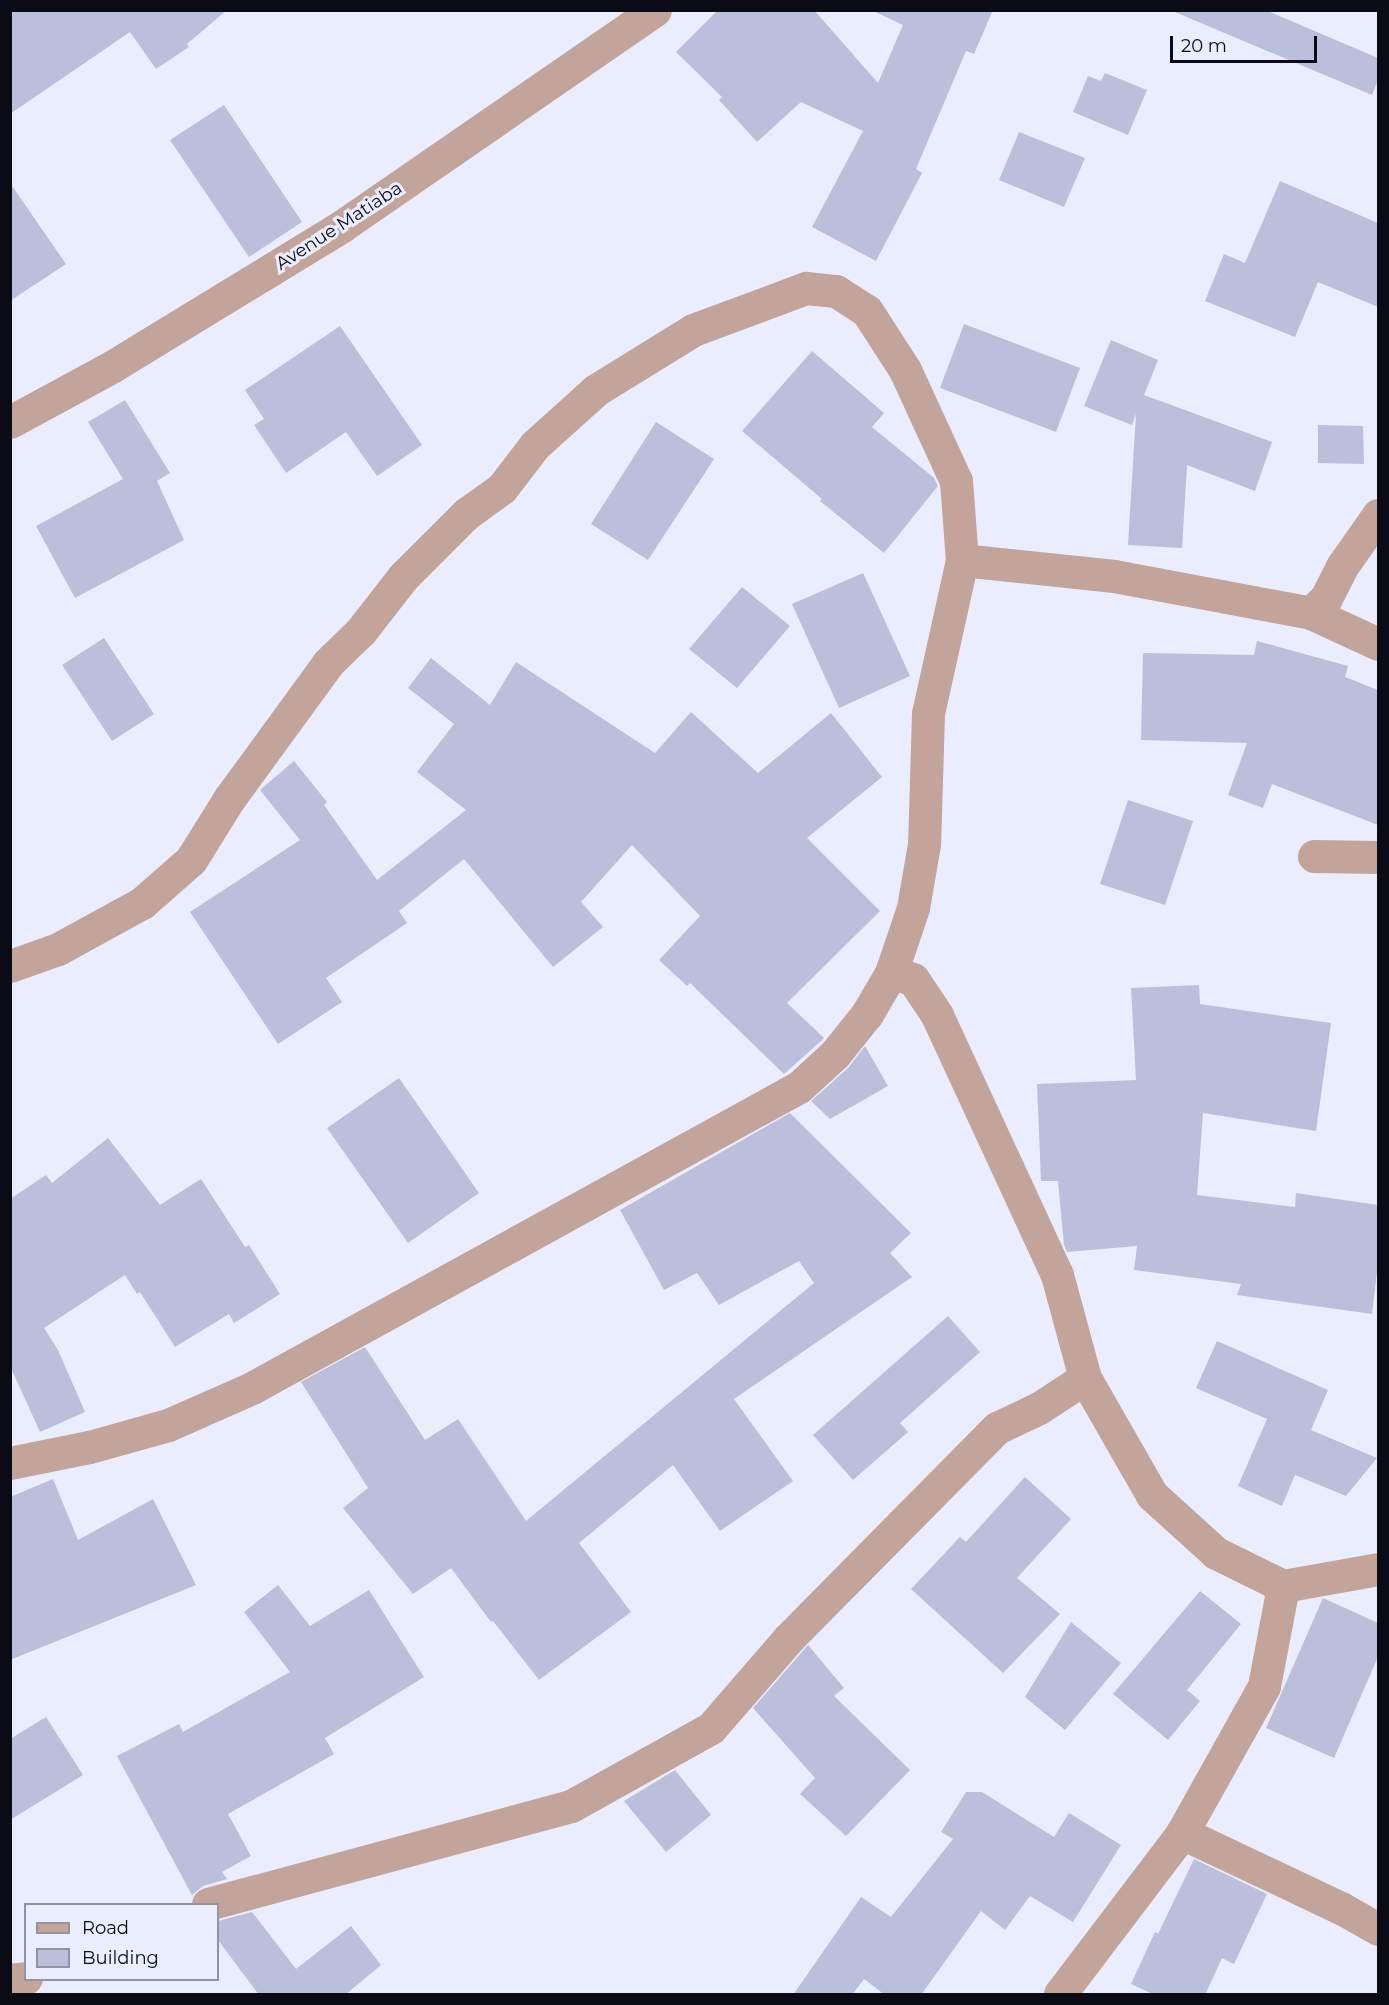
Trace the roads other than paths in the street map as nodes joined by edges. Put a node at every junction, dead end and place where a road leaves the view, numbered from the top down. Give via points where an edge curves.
1 (655, 10) edge
2 (10, 422) edge
3 (1378, 515) edge
4 (962, 560) junction
5 (1311, 613) junction
6 (1378, 644) edge
7 (1314, 856) dead end
8 (1378, 857) edge
9 (10, 966) edge
10 (891, 973) junction
11 (1084, 1378) junction
12 (10, 1463) edge
13 (1378, 1569) edge
14 (1283, 1586) junction
15 (1182, 1833) junction
16 (215, 1903) edge
17 (1378, 1929) edge
18 (1060, 1995) edge

1 - 2 street, Avenue Matiaba via 342,226 113,366
3 - 5 street via 1343,565 1326,598
4 - 5 street via 1114,576
4 - 9 street via 956,481 905,370 867,311 836,291 806,288 693,330 596,390 535,445 502,488 466,514 403,577 361,631 328,663 229,799 191,860 142,903 58,949
4 - 10 street via 928,713 921,866 913,908
5 - 6 street
7 - 8 street
10 - 11 street via 913,979 937,1015 1057,1275
10 - 12 street via 867,1014 835,1054 800,1087 252,1388 168,1425
11 - 14 street via 1152,1495 1216,1553
11 - 16 street via 1039,1408 997,1428 788,1639 711,1728 571,1806
13 - 14 street
14 - 15 street via 1264,1686
15 - 17 street
15 - 18 street

